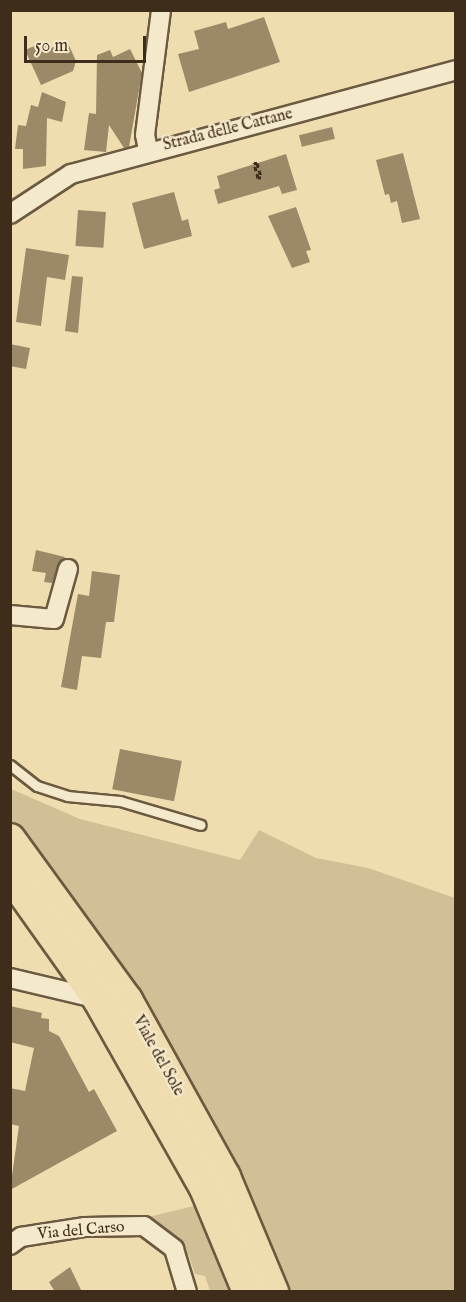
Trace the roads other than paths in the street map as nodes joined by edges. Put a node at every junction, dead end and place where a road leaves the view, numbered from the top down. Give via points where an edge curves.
1 (161, 10) edge
2 (456, 70) edge
3 (148, 150) junction
4 (10, 214) edge
5 (68, 569) dead end
6 (10, 615) edge
7 (10, 765) edge
8 (201, 825) dead end
9 (10, 839) edge
10 (10, 874) edge
11 (10, 978) edge
12 (98, 999) junction
13 (10, 1245) edge
14 (187, 1292) edge
15 (248, 1292) edge
16 (273, 1292) edge

1 - 3 street via 145,135
2 - 3 street, Strada delle Cattane
3 - 4 street, Strada delle Cattane via 71,174
5 - 6 street via 54,619
7 - 8 lane via 37,786 67,796 120,801
9 - 16 main road, Viale del Sole via 127,1000 225,1177
10 - 12 main road, Viale del Sole
11 - 12 street
12 - 15 main road, Viale del Sole via 205,1188
13 - 14 street, Via del Carso via 21,1237 85,1227 144,1226 174,1249

